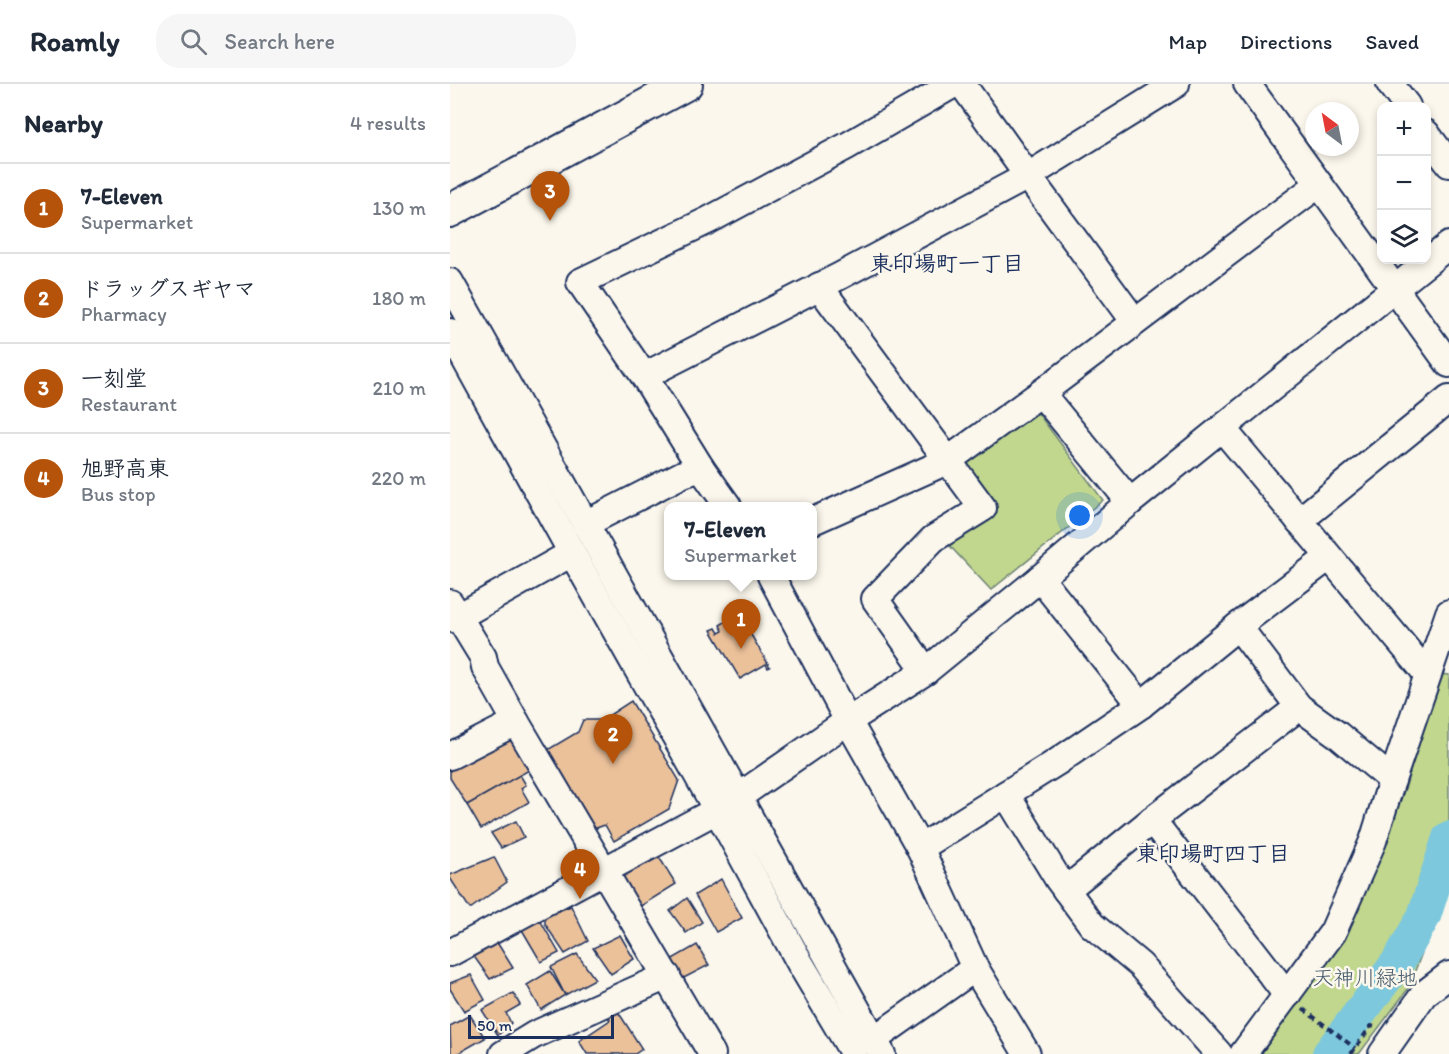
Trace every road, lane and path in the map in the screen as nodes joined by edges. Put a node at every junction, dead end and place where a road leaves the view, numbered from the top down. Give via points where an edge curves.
1 (686, 84) edge
2 (954, 84) edge
3 (962, 84) edge
4 (1176, 84) edge
5 (1247, 84) edge
6 (1390, 84) edge
7 (1404, 102) edge
8 (1431, 140) edge
9 (1449, 164) edge
10 (1028, 176) junction
11 (1319, 184) junction
12 (450, 211) edge
13 (1449, 245) edge
14 (450, 282) edge
15 (819, 286) junction
16 (1395, 288) junction
17 (1135, 322) junction
18 (450, 332) edge
19 (1449, 364) edge
20 (644, 376) junction
21 (1041, 393) junction
22 (1449, 399) edge
23 (1222, 428) junction
24 (947, 461) junction
25 (701, 468) junction
26 (725, 502) edge
27 (1130, 502) junction
28 (817, 519) edge
29 (1299, 521) junction
30 (585, 524) junction
31 (572, 554) junction
32 (1329, 557) junction
33 (1040, 578) junction
34 (773, 580) edge
35 (453, 613) edge
36 (1449, 613) edge
37 (1238, 626) junction
38 (926, 671) junction
39 (1427, 674) junction
40 (1141, 705) junction
41 (1299, 707) junction
42 (848, 721) junction
43 (516, 722) junction
44 (450, 756) edge
45 (1392, 780) junction
46 (1006, 794) junction
47 (738, 797) junction
48 (717, 810) junction
49 (1152, 820) junction
50 (920, 848) junction
51 (605, 871) junction
52 (1066, 890) junction
53 (450, 953) edge
54 (975, 968) junction
55 (1449, 975) edge
56 (667, 976) junction
57 (1294, 1002) junction
58 (1355, 1048) dead end
59 (869, 1049) edge
60 (503, 1054) edge
61 (712, 1054) edge
62 (1027, 1054) edge
63 (1219, 1054) edge
64 (1243, 1054) edge
65 (1382, 1054) edge

1 - 12 main road
2 - 20 street via 710,220 580,282
3 - 10 street
4 - 10 street
5 - 11 street
6 - 7 street
8 - 9 street
10 - 15 street
10 - 17 street
11 - 16 street
11 - 17 street
13 - 16 street
14 - 30 street
15 - 20 street
15 - 24 street
16 - 19 street
16 - 23 street
17 - 21 street
18 - 31 street
20 - 25 street
21 - 24 street
21 - 27 street
22 - 29 street
23 - 27 street
23 - 29 street
24 - 28 street
24 - 38 street via 983,508 933,539 875,599
25 - 26 street
25 - 30 street
27 - 33 street
29 - 32 street
30 - 47 street
31 - 35 street
31 - 48 street
32 - 37 street
32 - 39 street
33 - 38 street
33 - 40 street
34 - 42 street
35 - 43 street via 483,657 484,667
36 - 39 street
37 - 40 street
37 - 41 street
38 - 42 street
39 - 45 street
40 - 46 street
41 - 45 street
41 - 49 street
42 - 47 street
42 - 50 street
43 - 44 street
43 - 51 street
45 - 57 street via 1373,841 1333,932
46 - 50 street
46 - 52 street
47 - 48 street
47 - 59 street
48 - 51 street
48 - 59 street via 800,963
49 - 52 street
49 - 57 street
50 - 54 street
51 - 53 street
51 - 56 street
52 - 63 street via 1092,925 1140,965
54 - 59 street
54 - 62 street
55 - 65 street via 1424,994
56 - 60 street via 534,1035
56 - 61 street
57 - 58 path
57 - 64 street

